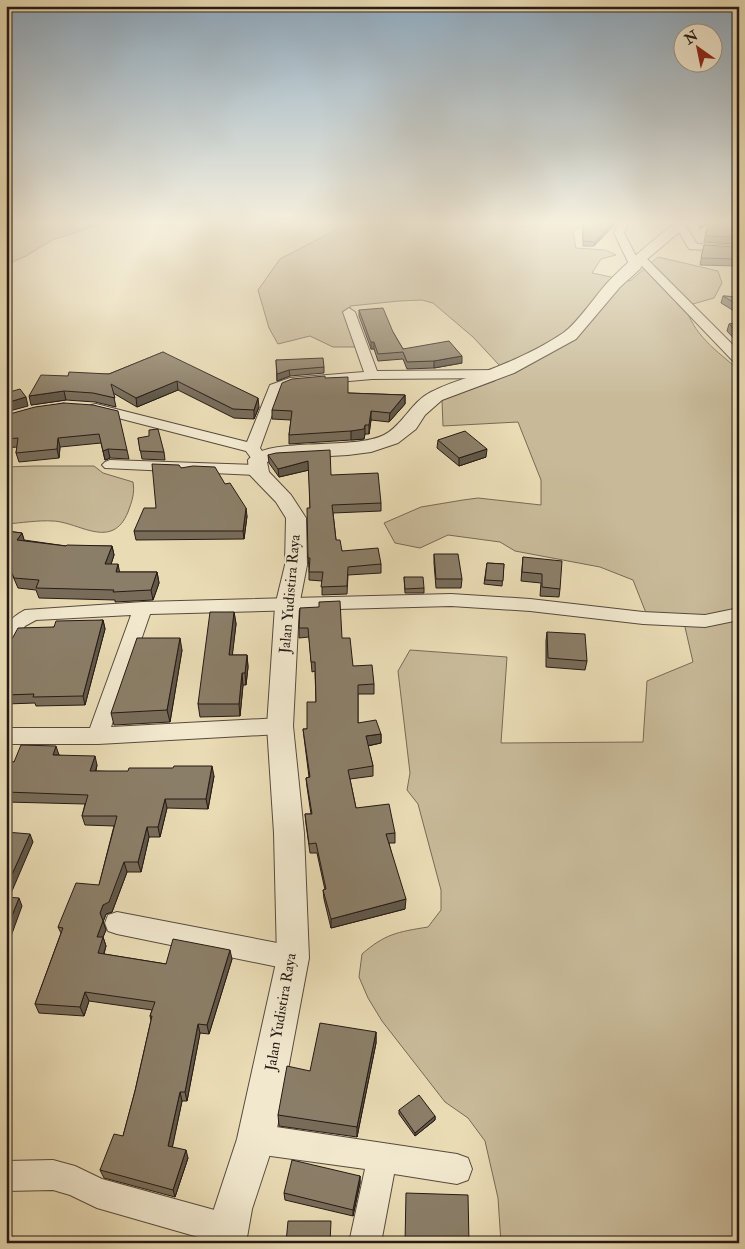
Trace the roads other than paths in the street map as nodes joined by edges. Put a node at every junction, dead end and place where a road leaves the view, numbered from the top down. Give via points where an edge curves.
1 (619, 280) edge
2 (657, 280) edge
3 (349, 312) dead end
4 (737, 356) edge
5 (498, 374) junction
6 (372, 375) junction
7 (85, 407) edge
8 (256, 459) junction
9 (110, 465) dead end
10 (287, 606) junction
11 (143, 608) junction
12 (739, 614) edge
13 (6, 642) edge
14 (280, 726) junction
15 (6, 736) edge
16 (98, 736) junction
17 (116, 923) dead end
18 (293, 958) junction
19 (256, 1139) junction
20 (382, 1157) junction
21 (457, 1169) dead end
22 (6, 1176) edge
23 (228, 1236) edge
24 (365, 1243) edge

1 - 5 street via 570,336
2 - 4 street
3 - 6 street
5 - 6 street
5 - 8 street via 436,396 423,406 409,425 382,443 348,449 274,453
6 - 8 street via 277,386
7 - 8 street
8 - 9 street
8 - 10 street, Jalan Yudistira Raya via 266,483 284,499 296,518 296,565
10 - 11 street
10 - 12 street via 452,600 643,618 705,621
10 - 14 street, Jalan Yudistira Raya
11 - 13 street via 32,614 18,622
11 - 16 street
14 - 16 street
14 - 18 street, Jalan Yudistira Raya via 289,832
15 - 16 street
17 - 18 street
18 - 19 street, Jalan Yudistira Raya
19 - 20 street
19 - 23 street, Jalan Yudistira Raya
20 - 21 street
20 - 24 street
22 - 23 street via 53,1175 75,1180 97,1193

